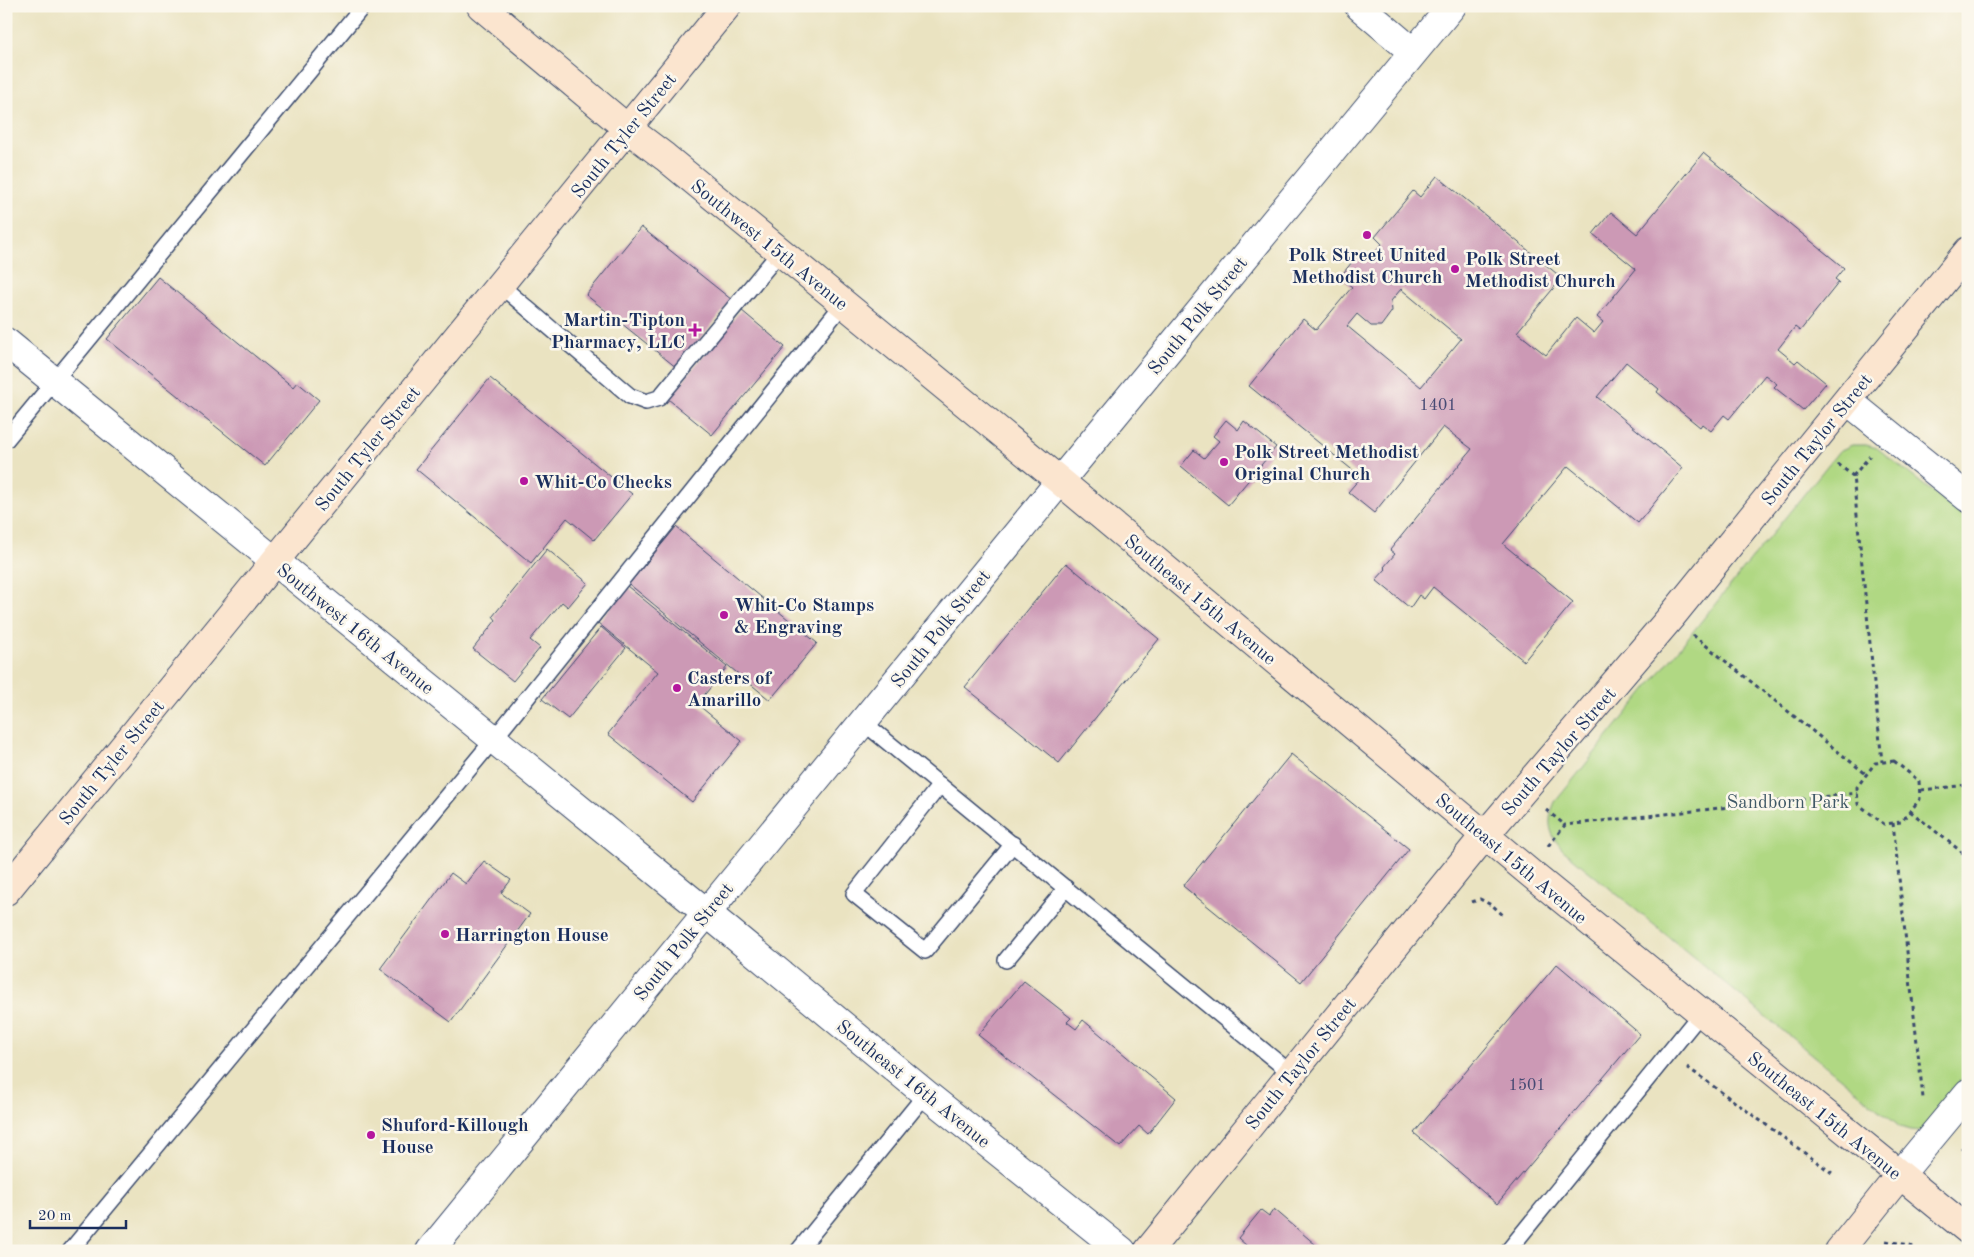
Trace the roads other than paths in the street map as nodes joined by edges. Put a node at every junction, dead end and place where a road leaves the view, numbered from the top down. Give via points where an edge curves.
1 (363, 6) edge
2 (481, 6) edge
3 (727, 6) edge
4 (1359, 6) edge
5 (1452, 6) edge
6 (1413, 52) junction
7 (628, 129) junction
8 (1968, 251) edge
9 (780, 252) junction
10 (500, 285) junction
11 (843, 304) junction
12 (6, 342) edge
13 (53, 381) junction
14 (1848, 401) junction
15 (6, 440) edge
16 (1060, 481) junction
17 (1968, 498) edge
18 (274, 561) junction
19 (863, 722) junction
20 (494, 739) junction
21 (940, 785) junction
22 (1485, 835) junction
23 (1013, 844) junction
24 (1066, 888) junction
25 (6, 891) edge
26 (707, 913) junction
27 (1006, 960) dead end
28 (1701, 1013) junction
29 (1292, 1074) junction
30 (1968, 1093) edge
31 (926, 1094) junction
32 (1899, 1176) junction
33 (1968, 1230) edge
34 (70, 1251) edge
35 (430, 1251) edge
36 (798, 1251) edge
37 (1122, 1251) edge
38 (1148, 1251) edge
39 (1508, 1251) edge
40 (1839, 1251) edge

1 - 13 lane
2 - 7 main road, Southwest 15th Avenue
3 - 7 main road, South Tyler Street
4 - 6 street
5 - 6 street, South Polk Street
6 - 16 street, South Polk Street
7 - 9 main road, Southwest 15th Avenue
7 - 10 main road, South Tyler Street
8 - 14 main road, South Taylor Street
9 - 10 lane via 659,398 646,402 630,396
9 - 11 main road, Southwest 15th Avenue
10 - 18 main road, South Tyler Street
11 - 16 main road, Southwest 15th Avenue
11 - 20 lane
12 - 13 street, Southwest 16th Avenue
13 - 15 lane
13 - 18 street, Southwest 16th Avenue
14 - 17 street
14 - 22 main road, South Taylor Street via 1672,617
16 - 19 street, South Polk Street
16 - 22 main road, Southeast 15th Avenue
18 - 20 street, Southwest 16th Avenue
18 - 25 main road, South Tyler Street
19 - 21 lane
19 - 26 street, South Polk Street
20 - 26 street, Southwest 16th Avenue
20 - 34 lane
21 - 23 lane
21 - 23 lane via 854,894 925,951
22 - 28 main road, Southeast 15th Avenue
22 - 29 main road, South Taylor Street
23 - 24 lane
24 - 27 lane
24 - 29 lane
26 - 31 street, Southeast 16th Avenue
26 - 35 street, South Polk Street
28 - 32 main road, Southeast 15th Avenue
28 - 39 lane
29 - 38 main road, South Taylor Street
30 - 32 street
31 - 36 lane
31 - 37 street, Southeast 16th Avenue
32 - 33 main road, Southeast 15th Avenue
32 - 40 main road

